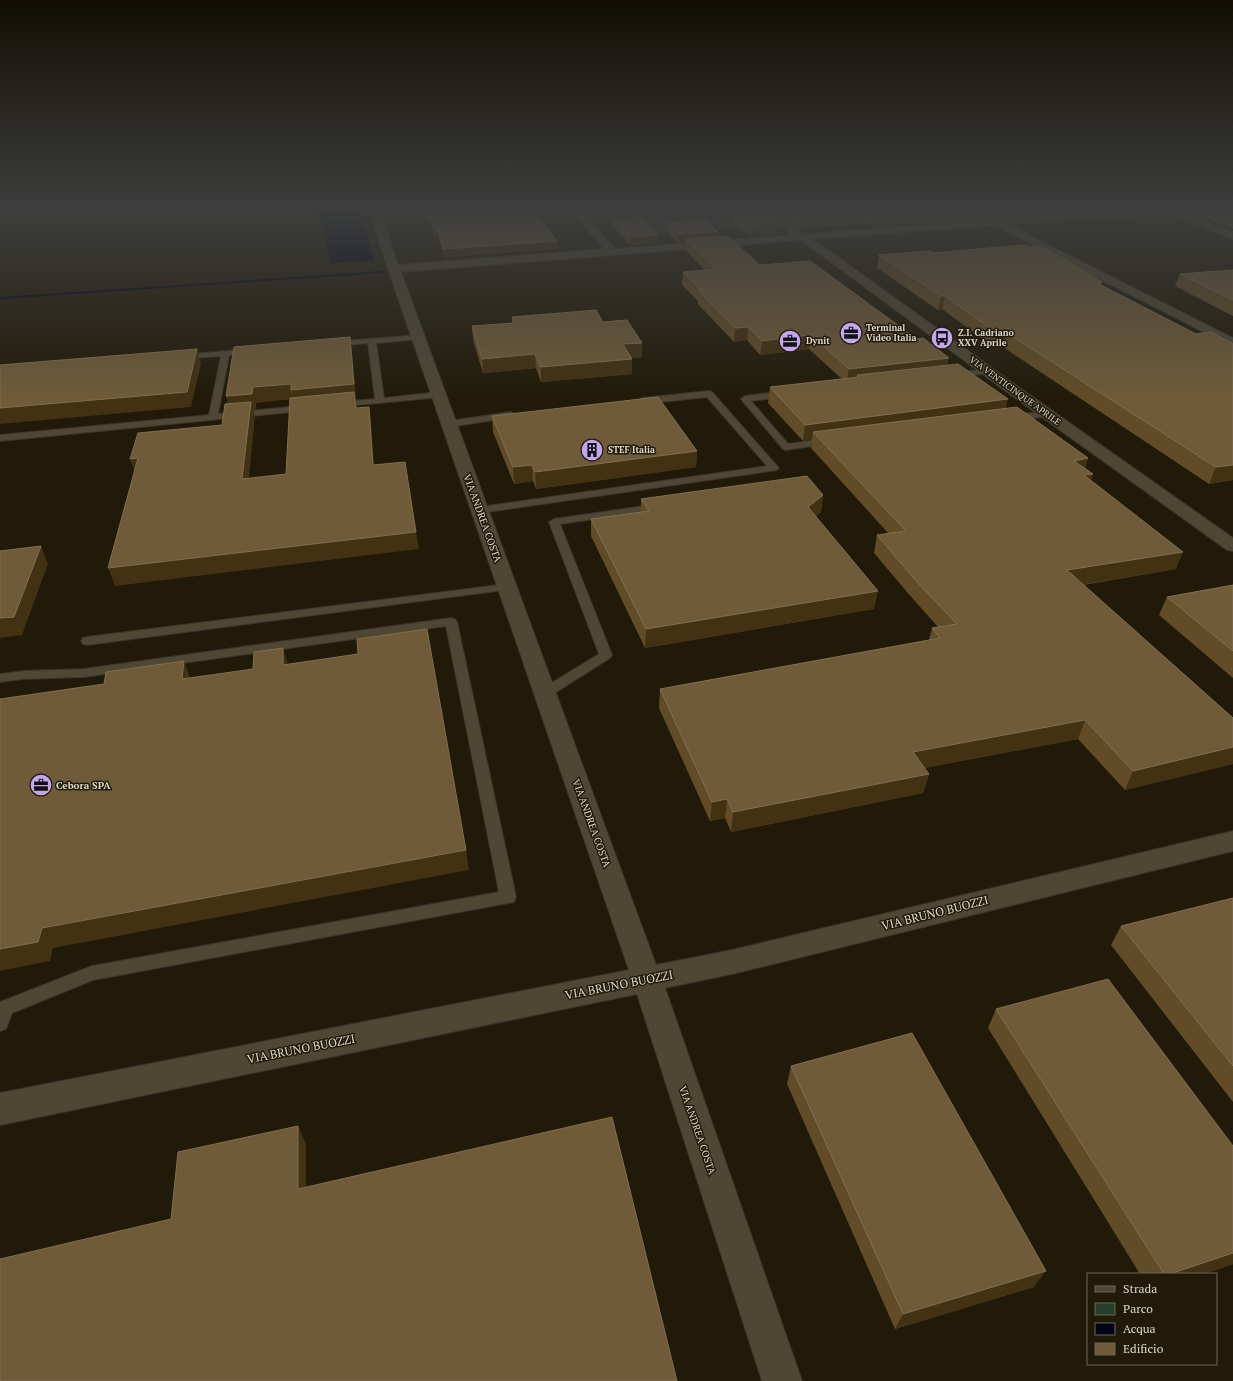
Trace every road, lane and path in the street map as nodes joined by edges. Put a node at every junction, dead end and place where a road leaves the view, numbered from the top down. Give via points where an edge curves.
1 (395, 270) edge
2 (847, 270) edge
3 (1091, 270) edge
4 (418, 337) junction
5 (372, 341) junction
6 (1233, 343) edge
7 (325, 345) edge
8 (256, 350) edge
9 (226, 353) junction
10 (173, 358) edge
11 (988, 371) junction
12 (943, 376) edge
13 (792, 393) edge
14 (439, 395) junction
15 (380, 401) junction
16 (632, 402) edge
17 (331, 406) edge
18 (316, 407) edge
19 (516, 414) edge
20 (1047, 414) junction
21 (213, 417) junction
22 (1000, 420) edge
23 (450, 424) junction
24 (0, 438) edge
25 (842, 440) edge
26 (669, 505) edge
27 (480, 510) junction
28 (1233, 546) edge
29 (507, 587) junction
30 (88, 641) dead end
31 (0, 678) edge
32 (545, 693) junction
33 (1233, 841) edge
34 (647, 979) junction
35 (0, 1023) edge
36 (0, 1109) edge
37 (782, 1381) edge

1 - 4 street, VIA ANDREA COSTA
2 - 11 street, VIA VENTICINQUE APRILE
3 - 6 street
4 - 5 lane
4 - 14 street, VIA ANDREA COSTA
5 - 7 lane
5 - 15 lane
8 - 9 lane
9 - 10 lane
9 - 21 lane
11 - 12 lane
11 - 20 street, VIA VENTICINQUE APRILE
13 - 25 lane via 744,399 786,446
14 - 15 lane
14 - 23 street, VIA ANDREA COSTA
15 - 17 lane
16 - 27 lane via 709,394 774,468
18 - 21 lane
19 - 23 lane
20 - 22 lane
20 - 28 street, VIA VENTICINQUE APRILE
21 - 24 lane
23 - 27 street, VIA ANDREA COSTA
26 - 32 lane via 554,522 606,655
27 - 29 street, VIA ANDREA COSTA
29 - 30 lane
29 - 32 street, VIA ANDREA COSTA
31 - 35 lane via 84,673 451,622 508,897 92,972 4,1008
32 - 34 street, VIA ANDREA COSTA
33 - 34 street, VIA BRUNO BUOZZI via 740,960
34 - 36 street, VIA BRUNO BUOZZI
34 - 37 street, VIA ANDREA COSTA

